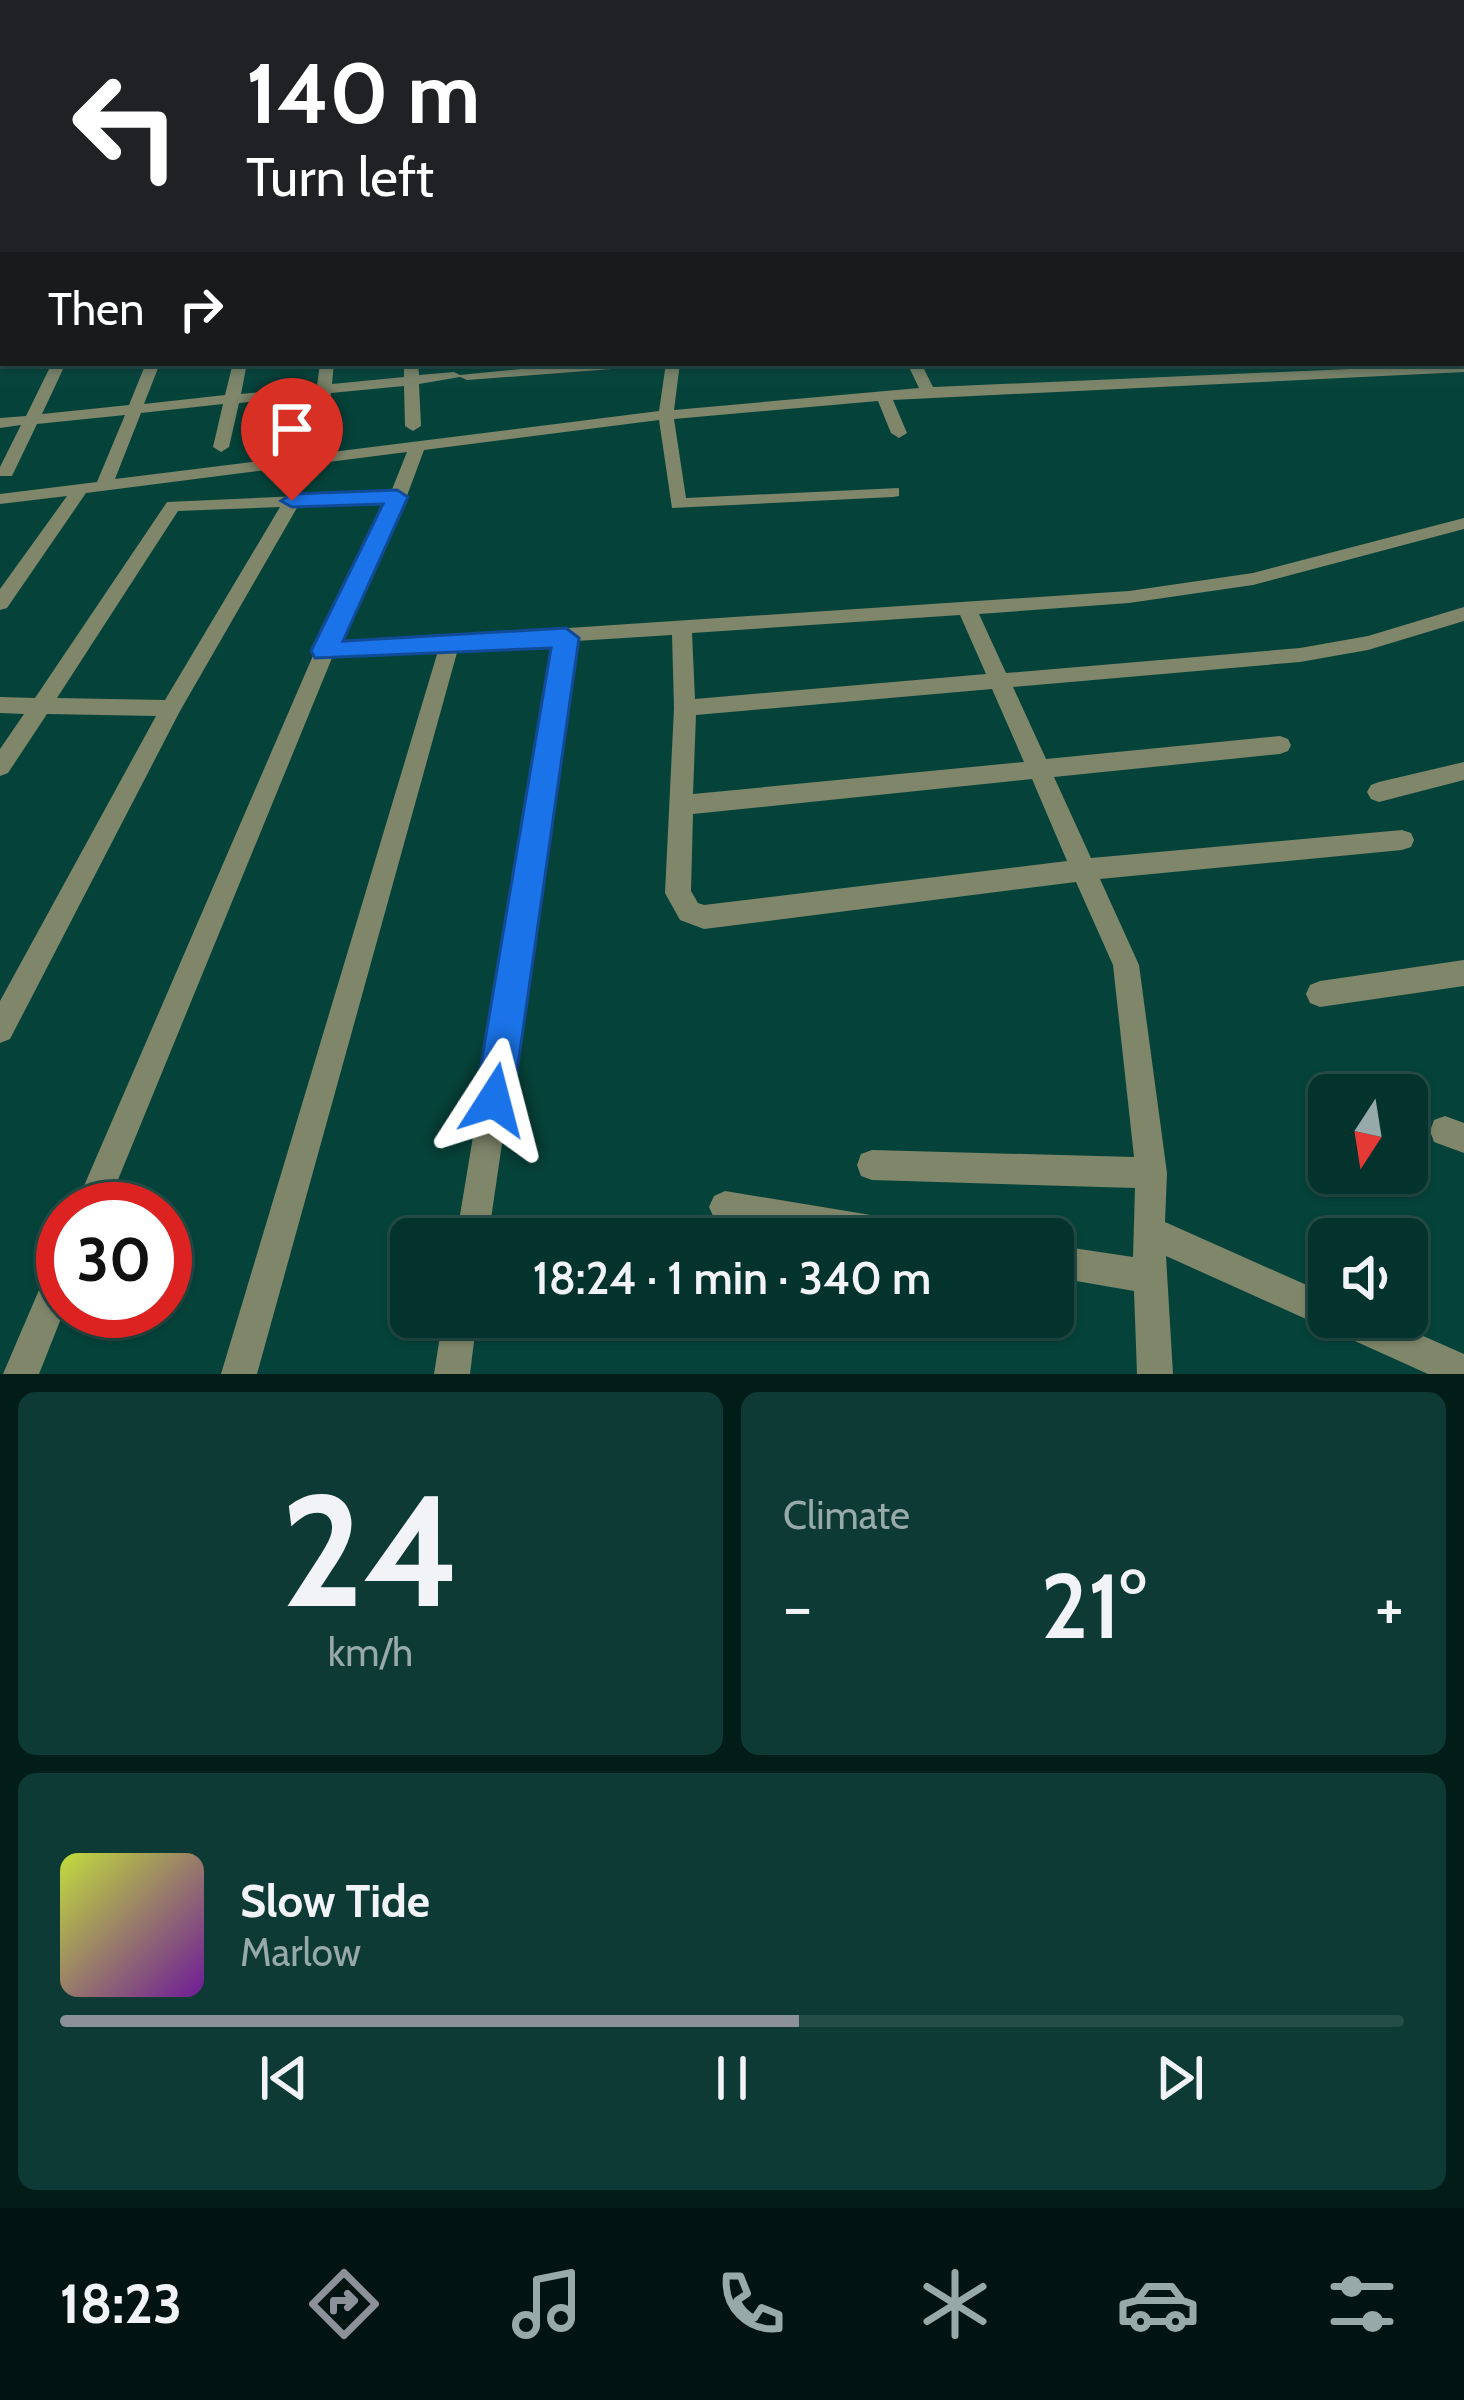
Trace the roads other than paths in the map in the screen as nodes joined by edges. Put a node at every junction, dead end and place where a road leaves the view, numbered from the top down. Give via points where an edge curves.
1 (58, 366) edge
2 (152, 366) edge
3 (240, 366) edge
4 (327, 366) edge
5 (597, 366) edge
6 (673, 366) edge
7 (915, 366) edge
8 (1272, 366) edge
9 (1464, 368) edge
10 (410, 371) edge
11 (1284, 376) junction
12 (323, 388) junction
13 (928, 392) junction
14 (884, 396) junction
15 (230, 399) junction
16 (133, 408) junction
17 (666, 415) junction
18 (32, 419) junction
19 (0, 423) edge
20 (413, 426) dead end
21 (899, 433) dead end
22 (318, 439) dead end
23 (418, 446) junction
24 (221, 447) dead end
25 (6, 472) dead end
26 (104, 485) junction
27 (81, 488) junction
28 (893, 492) dead end
29 (397, 497) junction
30 (0, 499) edge
31 (292, 501) junction
32 (1464, 524) edge
33 (0, 603) edge
34 (968, 611) junction
35 (1464, 614) edge
36 (682, 631) junction
37 (566, 638) junction
38 (450, 643) junction
39 (325, 651) junction
40 (1002, 681) junction
41 (0, 705) edge
42 (41, 705) junction
43 (170, 708) junction
44 (685, 708) junction
45 (1280, 745) dead end
46 (0, 767) edge
47 (1038, 768) junction
48 (1464, 771) edge
49 (1379, 792) dead end
50 (682, 805) junction
51 (1402, 840) dead end
52 (1084, 870) junction
53 (1464, 973) edge
54 (1320, 994) dead end
55 (0, 1029) edge
56 (872, 1165) dead end
57 (1151, 1174) junction
58 (101, 1182) edge
59 (725, 1207) dead end
60 (475, 1218) edge
61 (792, 1218) edge
62 (1148, 1231) junction
63 (1074, 1264) edge
64 (1152, 1277) junction
65 (1308, 1303) edge
66 (36, 1338) edge
67 (457, 1338) edge
68 (1388, 1338) edge
69 (1464, 1372) edge
70 (21, 1374) edge
71 (239, 1374) edge
72 (452, 1374) edge
73 (1155, 1374) edge

1 - 18 street
2 - 16 street
3 - 15 street
4 - 12 street
5 - 10 street via 461,376
6 - 17 street
7 - 13 street
8 - 11 street
9 - 11 street
10 - 12 street
10 - 20 street
11 - 13 street
12 - 15 street
12 - 22 street
13 - 14 street
14 - 17 street
14 - 21 street
15 - 16 street
15 - 24 street
16 - 18 street
16 - 26 street
17 - 23 street
17 - 28 street via 678,504
18 - 19 street
18 - 25 street
23 - 26 street
23 - 29 street
26 - 27 street
27 - 30 street
27 - 33 street
29 - 31 street
29 - 39 street
31 - 42 street via 173,506
31 - 43 street
32 - 34 street via 1253,579
34 - 36 street
34 - 40 street
35 - 40 street via 1300,656
36 - 37 street
36 - 44 street
37 - 38 street
37 - 60 street
38 - 39 street
38 - 71 street
39 - 58 street
40 - 44 street
40 - 47 street
41 - 42 street
42 - 43 street
42 - 46 street
43 - 55 street
44 - 50 street
45 - 47 street
47 - 50 street
47 - 52 street
48 - 49 street
50 - 52 street via 678,893 689,912 704,917
51 - 52 street
52 - 57 street via 1126,965
53 - 54 street
56 - 57 street
57 - 62 street
59 - 61 street
62 - 64 street
62 - 65 street
63 - 64 street
64 - 73 street
66 - 70 street
67 - 72 street
68 - 69 street

